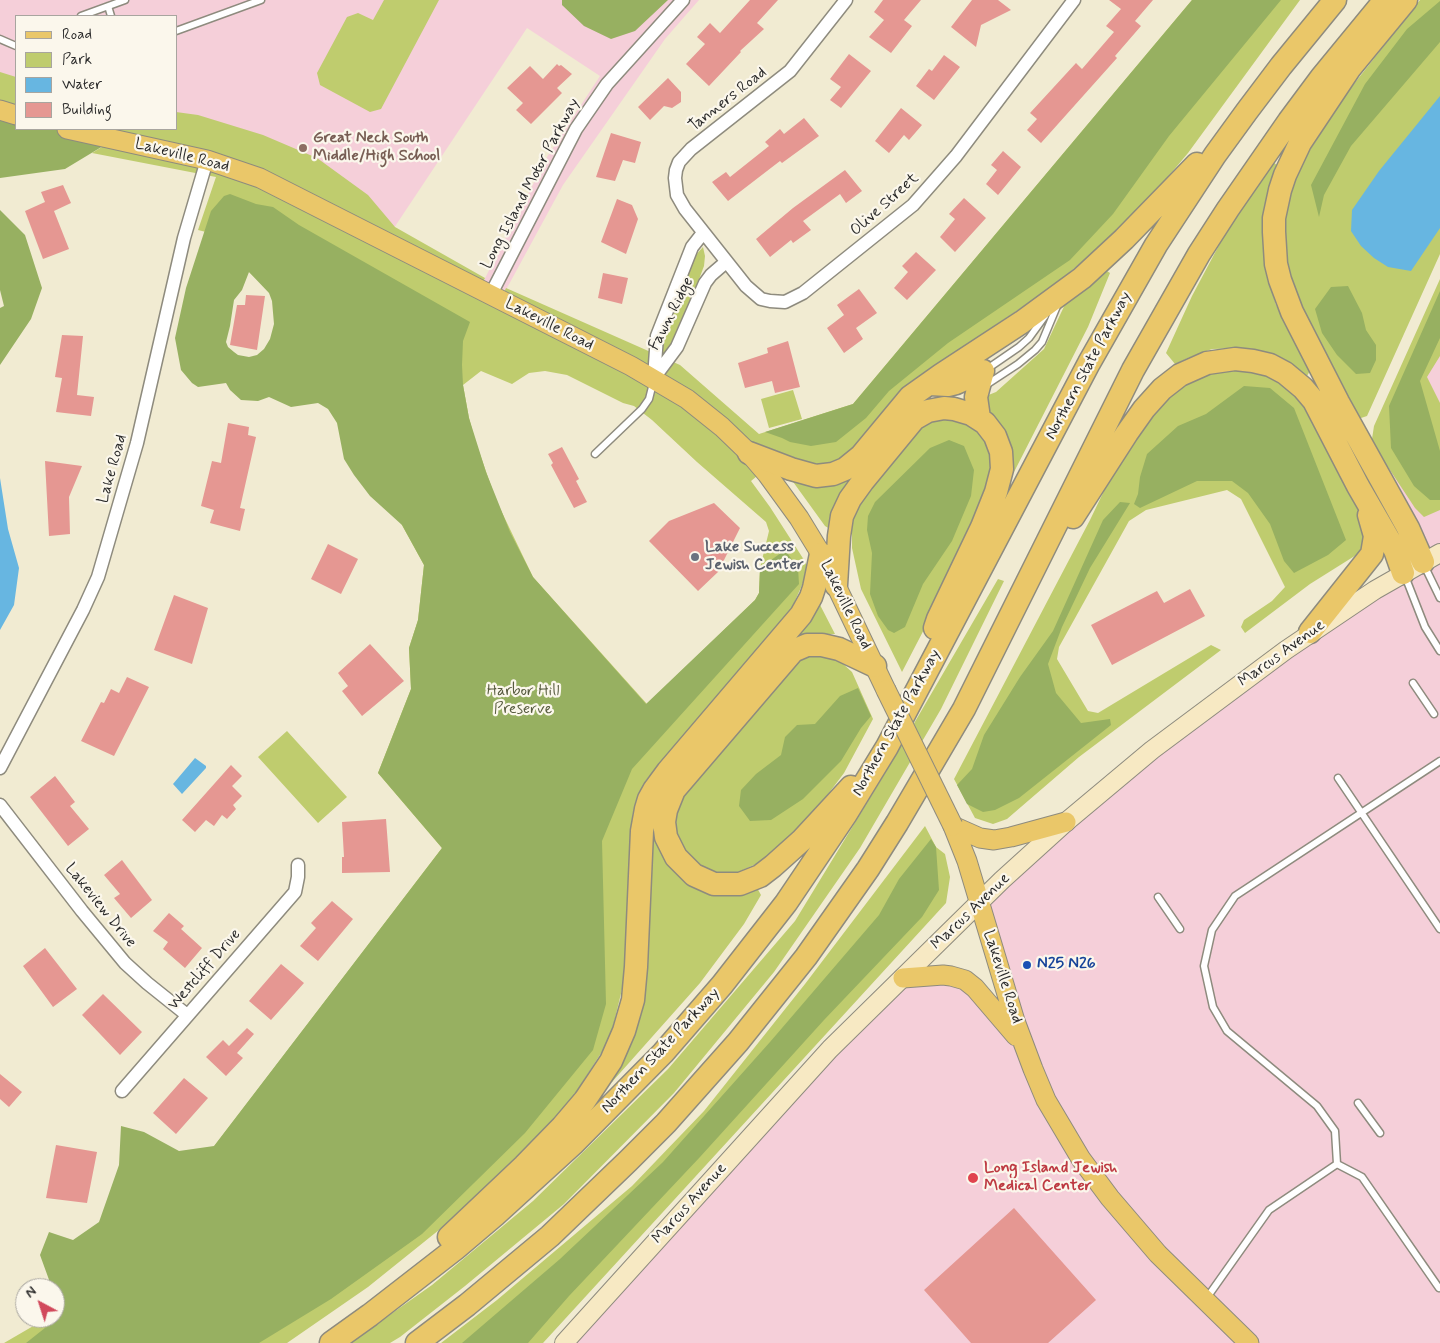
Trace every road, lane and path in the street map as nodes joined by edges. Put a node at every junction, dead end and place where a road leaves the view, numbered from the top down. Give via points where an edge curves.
1 (125, 0) edge
2 (262, 0) edge
3 (683, 0) edge
4 (846, 0) edge
5 (1074, 0) edge
6 (1335, 0) edge
7 (1384, 0) edge
8 (1406, 0) edge
9 (108, 6) junction
10 (84, 15) edge
11 (111, 15) edge
12 (178, 30) edge
13 (3, 40) edge
14 (15, 46) edge
15 (0, 110) edge
16 (1248, 111) junction
17 (15, 115) edge
18 (72, 130) edge
19 (207, 160) junction
20 (703, 233) junction
21 (726, 262) junction
22 (1062, 293) junction
23 (490, 296) junction
24 (654, 378) junction
25 (981, 381) junction
26 (928, 384) junction
27 (979, 418) junction
28 (749, 453) junction
29 (595, 454) dead end
30 (1358, 486) junction
31 (821, 554) junction
32 (1431, 557) edge
33 (1403, 573) junction
34 (836, 585) junction
35 (1026, 586) junction
36 (1440, 598) edge
37 (1310, 632) junction
38 (1440, 651) edge
39 (875, 666) junction
40 (1413, 683) dead end
41 (914, 697) junction
42 (1434, 714) dead end
43 (887, 747) junction
44 (1440, 761) edge
45 (0, 768) edge
46 (1338, 778) dead end
47 (0, 806) edge
48 (1362, 813) junction
49 (1066, 822) junction
50 (953, 826) junction
51 (298, 865) dead end
52 (1158, 897) dead end
53 (979, 903) junction
54 (1180, 929) dead end
55 (1440, 929) edge
56 (903, 978) junction
57 (187, 1015) junction
58 (1024, 1046) junction
59 (122, 1091) dead end
60 (1358, 1104) dead end
61 (1380, 1133) dead end
62 (1337, 1164) junction
63 (1439, 1288) edge
64 (1204, 1301) junction
65 (370, 1315) junction
66 (331, 1343) edge
67 (417, 1343) edge
68 (564, 1343) edge
69 (1249, 1343) edge

1 - 9 lane
2 - 12 lane
3 - 23 street, Long Island Motor Parkway via 608,84 576,129
4 - 20 street, Tanners Road via 790,72 679,162 675,178 677,195
5 - 21 street, Olive Street via 925,192 901,216 807,290 785,302 770,302 746,286
6 - 16 highway, Northern State Parkway
7 - 35 highway via 1289,121 1199,254 1133,370
8 - 32 highway via 1350,68 1300,143 1280,190 1274,232 1278,272 1292,312 1408,528
9 - 10 lane
9 - 11 lane
13 - 14 lane
15 - 17 main road
16 - 22 highway via 1124,239
16 - 41 highway, Northern State Parkway via 1185,199 1115,316
18 - 19 main road, Lakeville Road
19 - 23 main road, Lakeville Road via 286,190
19 - 45 street, Lake Road via 184,238 137,443 98,577
20 - 21 street, Olive Street
20 - 24 street, Fawn Ridge via 690,251 657,336
21 - 24 street, Fawn Ridge via 705,283 678,347
22 - 25 lane via 1028,338
22 - 25 lane via 1042,342 1035,350 1018,364
22 - 26 highway
23 - 24 main road, Lakeville Road
24 - 28 main road, Lakeville Road via 706,413
24 - 29 lane via 649,399 642,409
25 - 26 highway
25 - 27 highway via 976,403
26 - 28 highway via 903,405 856,462 839,472 809,474
27 - 34 highway via 954,409 936,409 908,424 846,507 840,526
27 - 41 highway via 999,444 1002,460 1000,479 974,547 938,619
28 - 31 main road, Lakeville Road via 784,496
30 - 33 highway via 1395,550
30 - 35 highway via 1314,402 1292,378 1270,365 1253,361 1235,359 1207,363 1171,382 1144,409
30 - 37 highway via 1374,530 1374,548
31 - 34 main road, Lakeville Road
31 - 65 highway via 814,588 801,615 660,781 649,800 642,831 633,1000 611,1061 585,1100 550,1140
32 - 33 main road, Marcus Avenue
32 - 36 lane
33 - 37 main road, Marcus Avenue
33 - 38 lane via 1425,627
34 - 39 main road, Lakeville Road
35 - 67 highway via 964,708 897,823 773,1000 697,1089 596,1193 508,1271
37 - 49 main road, Marcus Avenue via 1159,745
39 - 43 highway via 822,644 793,651 674,790 664,822 668,843 688,870 707,882 731,885 754,879 802,840
39 - 50 main road, Lakeville Road, bridge
40 - 42 lane
41 - 43 highway, Northern State Parkway
43 - 65 highway, Northern State Parkway via 786,903 722,985 663,1053 529,1185
44 - 48 lane
46 - 48 lane
47 - 57 street, Lakeview Drive via 125,963
48 - 55 lane
48 - 62 lane via 1235,896 1212,930 1204,966 1213,1006 1227,1030 1317,1106 1334,1131
49 - 50 main road via 994,840 980,838
49 - 53 main road, Marcus Avenue
50 - 53 main road, Lakeville Road
51 - 57 street, Westcliff Drive via 295,892
52 - 54 lane
53 - 56 main road, Marcus Avenue
53 - 58 main road, Lakeville Road
56 - 58 main road via 951,976 965,980 976,988
56 - 68 main road, Marcus Avenue via 825,1055
57 - 59 street, Westcliff Drive
58 - 64 main road, Lakeville Road via 1046,1100 1081,1159 1158,1254
60 - 61 lane
62 - 63 lane via 1362,1177
62 - 64 lane via 1269,1210
64 - 69 main road, Lakeville Road
65 - 66 highway, Northern State Parkway

